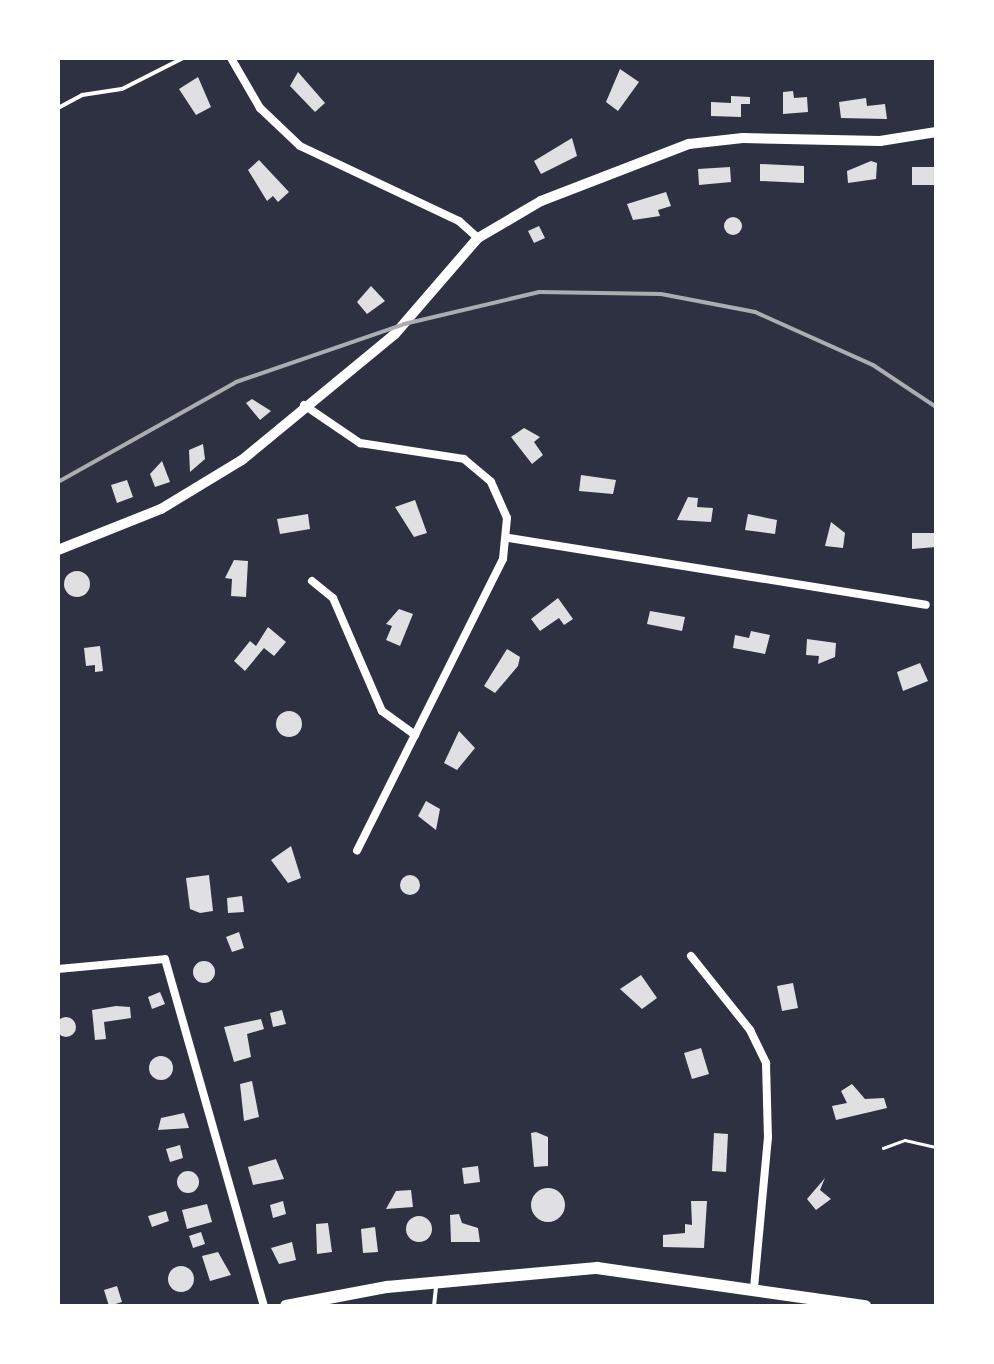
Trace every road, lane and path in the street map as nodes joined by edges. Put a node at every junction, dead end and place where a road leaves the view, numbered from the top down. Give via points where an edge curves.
1 (183, 58) edge
2 (231, 58) edge
3 (58, 108) edge
4 (936, 132) edge
5 (478, 238) junction
6 (304, 405) junction
7 (509, 538) junction
8 (58, 550) edge
9 (312, 581) dead end
10 (926, 605) dead end
11 (415, 735) junction
12 (357, 850) dead end
13 (691, 956) dead end
14 (58, 969) edge
15 (936, 1147) edge
16 (882, 1148) dead end
17 (436, 1283) junction
18 (754, 1289) junction
19 (847, 1305) edge
20 (264, 1306) edge
21 (286, 1306) edge
22 (434, 1306) edge
23 (865, 1306) edge

1 - 3 lane via 122,89 82,95
2 - 5 street via 260,108 300,146 460,221
4 - 5 street via 862,142 742,138 690,144 556,194
5 - 6 street via 395,334
6 - 7 street via 360,443 427,448 478,468 501,500
6 - 8 street via 208,483
7 - 10 street
7 - 11 street
9 - 11 street via 339,608 370,692 391,720
11 - 12 street
13 - 18 street via 750,1030 766,1064 768,1137
14 - 20 street via 165,959
15 - 16 path via 905,1140
17 - 18 main road via 598,1268
17 - 21 main road
17 - 22 lane
18 - 19 main road
19 - 23 main road

